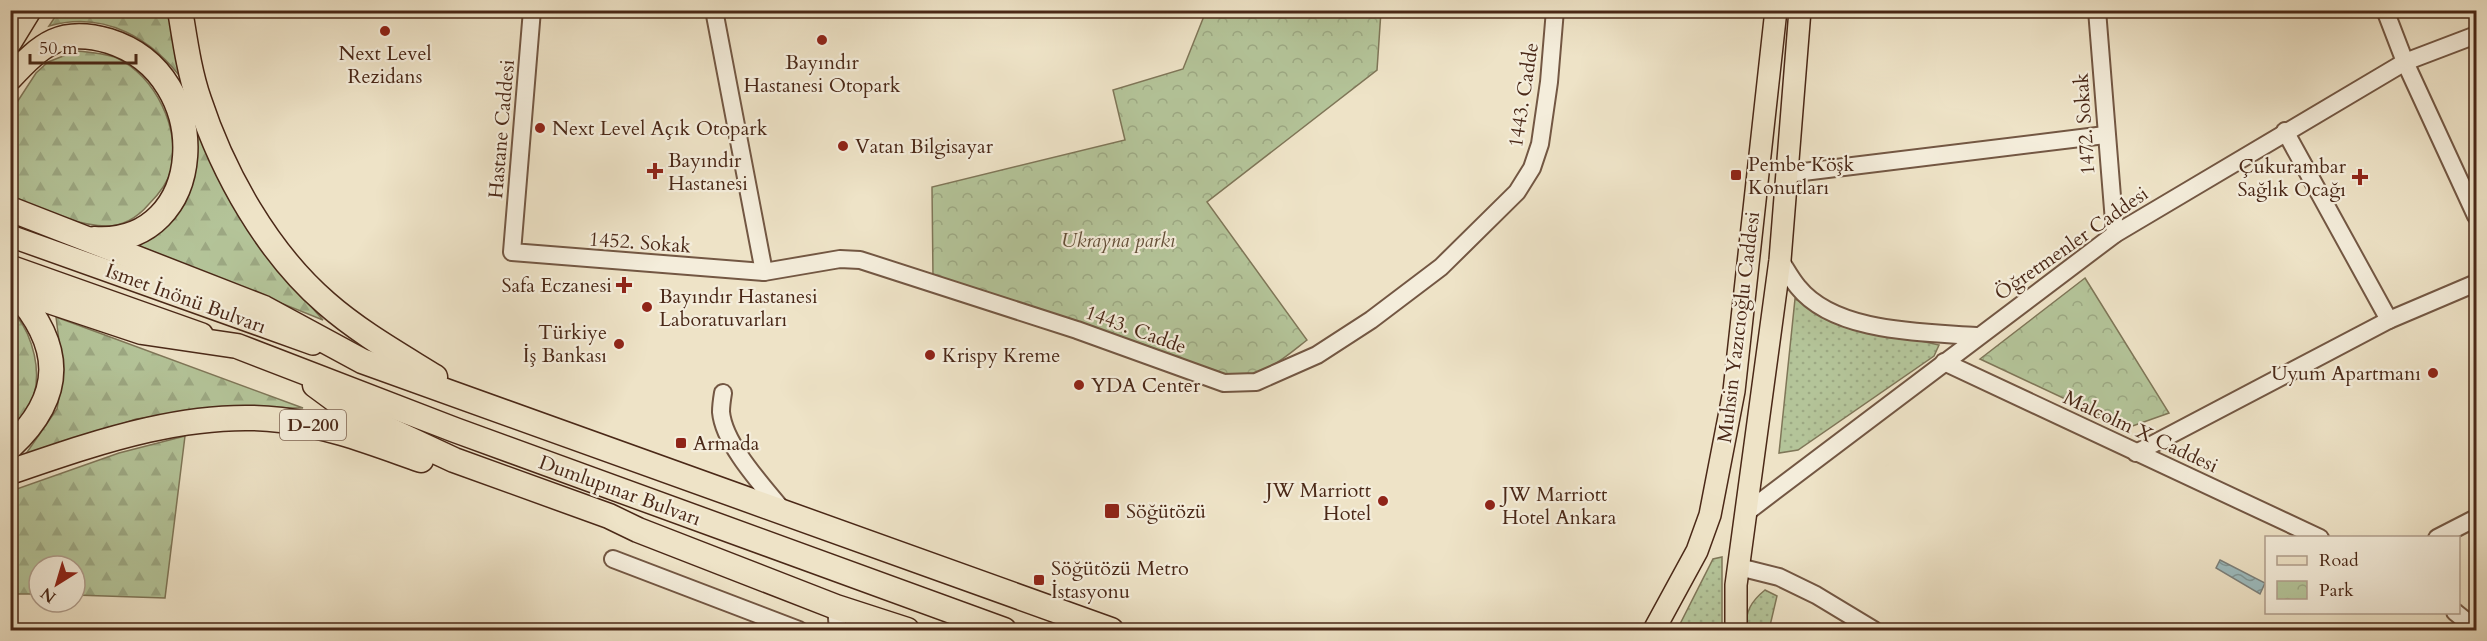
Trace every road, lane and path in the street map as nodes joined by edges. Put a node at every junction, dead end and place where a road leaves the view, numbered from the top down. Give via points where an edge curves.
1 (29, 10) edge
2 (180, 10) edge
3 (532, 10) edge
4 (714, 10) edge
5 (1556, 10) edge
6 (1776, 10) edge
7 (1800, 10) edge
8 (2097, 10) edge
9 (2385, 10) edge
10 (2476, 35) edge
11 (10, 41) edge
12 (2405, 62) junction
13 (10, 78) edge
14 (2285, 131) junction
15 (2105, 135) junction
16 (1787, 174) junction
17 (10, 210) edge
18 (2476, 216) edge
19 (2115, 234) junction
20 (10, 236) edge
21 (91, 239) junction
22 (512, 252) joint
23 (1780, 260) junction
24 (764, 273) junction
25 (11, 281) edge
26 (2476, 283) edge
27 (2389, 320) junction
28 (1976, 336) junction
29 (362, 361) junction
30 (1944, 362) junction
31 (291, 367) junction
32 (723, 393) dead end
33 (478, 403) junction
34 (10, 447) edge
35 (2136, 453) junction
36 (10, 472) edge
37 (1747, 512) junction
38 (784, 513) junction
39 (609, 516) junction
40 (2476, 518) edge
41 (2318, 536) edge
42 (2439, 536) edge
43 (613, 559) dead end
44 (1738, 567) junction
45 (836, 606) junction
46 (2457, 614) edge
47 (2476, 629) edge
48 (799, 630) edge
49 (838, 630) edge
50 (907, 630) edge
51 (1004, 630) edge
52 (1111, 630) edge
53 (1654, 630) edge
54 (1736, 630) edge
55 (1874, 630) edge

1 - 11 highway
2 - 33 highway via 198,98 218,150 277,249 324,302 355,326
3 - 22 street, Hastane Caddesi
4 - 24 street
5 - 24 street, 1443. Cadde via 1540,144 1532,168 1517,192 1440,267 1371,320 1317,355 1256,382 1224,382 860,260 840,259
6 - 53 main road, Muhsin Yazıcıoğlu Caddesi via 1734,391 1712,504 1697,551
7 - 16 main road, Muhsin Yazıcıoğlu Caddesi
8 - 15 street, 1472. Sokak
9 - 12 street
10 - 12 street, Öğretmenler Caddesi
12 - 14 street, Öğretmenler Caddesi
12 - 18 street
13 - 21 highway via 45,44 68,35 124,46 154,66 171,89 186,142 185,163 172,197 149,225 130,234
14 - 19 street, Öğretmenler Caddesi
14 - 27 street
15 - 16 street
15 - 19 street, 1472. Sokak
16 - 23 main road, Muhsin Yazıcıoğlu Caddesi
17 - 21 highway, Dumlupınar Bulvarı
19 - 28 street, Öğretmenler Caddesi
20 - 29 main road, İsmet İnönü Bulvarı
21 - 29 highway, Dumlupınar Bulvarı via 264,308
22 - 24 street, 1452. Sokak
23 - 28 street via 1798,289 1831,313 1890,328
23 - 37 main road, Muhsin Yazıcıoğlu Caddesi
25 - 31 highway, Dumlupınar Bulvarı via 142,332 237,346
25 - 34 highway via 43,330 52,367 43,406
26 - 27 street
27 - 35 street
28 - 30 street, Öğretmenler Caddesi
29 - 33 highway, Dumlupınar Bulvarı
30 - 35 street, Malcolm X Caddesi
30 - 37 street, Öğretmenler Caddesi
31 - 39 highway via 353,413 454,460
31 - 51 highway, Dumlupınar Bulvarı
32 - 38 street via 721,413 729,434 748,468
33 - 38 highway, Dumlupınar Bulvarı
35 - 41 street, Malcolm X Caddesi
36 - 39 highway, D-200 via 92,445 161,429 221,420 280,420 353,436 532,500
37 - 44 main road, Muhsin Yazıcıoğlu Caddesi
38 - 52 highway, Dumlupınar Bulvarı
39 - 45 highway
40 - 42 street
43 - 48 street
44 - 54 main road, Muhsin Yazıcıoğlu Caddesi
44 - 55 street via 1807,590
45 - 49 street
45 - 50 highway
46 - 47 street

